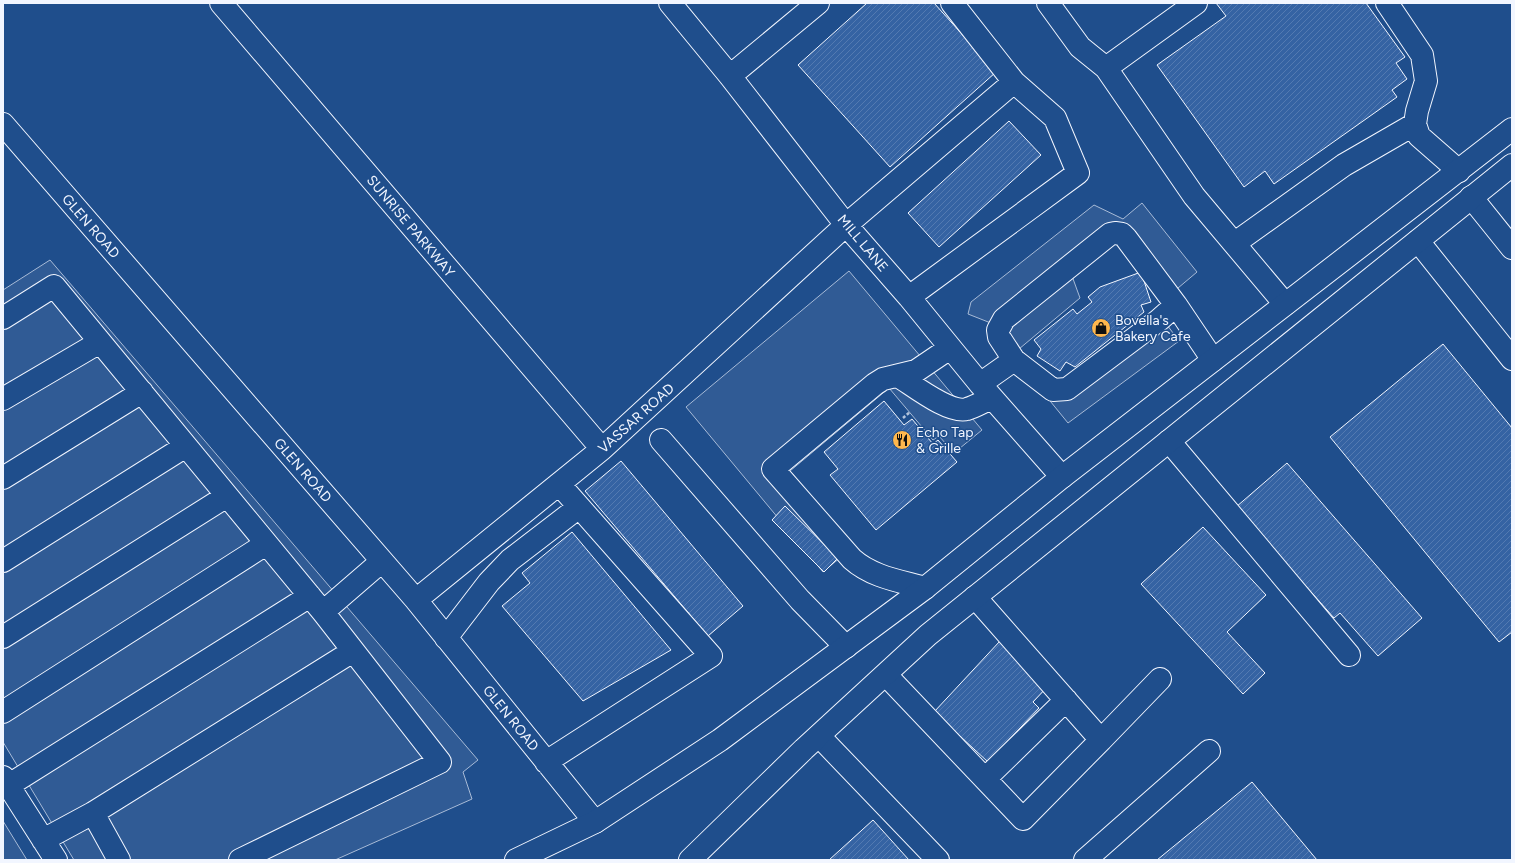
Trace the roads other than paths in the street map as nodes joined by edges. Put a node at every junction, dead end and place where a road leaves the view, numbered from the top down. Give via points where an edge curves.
1 (221, 3) edge
2 (670, 3) edge
3 (818, 3) edge
4 (952, 3) edge
5 (1048, 3) edge
6 (1196, 3) edge
7 (1387, 3) edge
8 (1106, 68) junction
9 (730, 76) junction
10 (1014, 82) junction
11 (1415, 124) junction
12 (1512, 129) edge
13 (6, 136) edge
14 (1512, 165) edge
15 (1458, 171) junction
16 (1471, 197) junction
17 (846, 225) junction
18 (1418, 241) junction
19 (1235, 243) junction
20 (1512, 248) edge
21 (909, 297) junction
22 (1285, 304) junction
23 (1176, 305) junction
24 (3, 318) edge
25 (100, 342) junction
26 (950, 348) junction
27 (1512, 359) edge
28 (1014, 360) junction
29 (1213, 360) junction
30 (898, 376) junction
31 (986, 391) junction
32 (142, 392) junction
33 (3, 399) edge
34 (661, 440) dead end
35 (1169, 441) junction
36 (186, 446) junction
37 (602, 449) junction
38 (1062, 477) junction
39 (3, 478) edge
40 (559, 484) junction
41 (227, 496) junction
42 (579, 507) junction
43 (266, 544) junction
44 (3, 561) edge
45 (382, 561) junction
46 (925, 588) junction
47 (975, 598) junction
48 (416, 600) junction
49 (316, 604) junction
50 (3, 637) edge
51 (446, 638) junction
52 (846, 647) junction
53 (353, 651) junction
54 (1349, 655) dead end
55 (886, 675) junction
56 (1160, 679) dead end
57 (1066, 700) junction
58 (3, 712) edge
59 (819, 736) junction
60 (1101, 740) junction
61 (1209, 751) dead end
62 (546, 762) junction
63 (985, 779) junction
64 (6, 781) edge
65 (93, 813) junction
66 (595, 822) junction
67 (43, 840) junction
68 (56, 860) edge
69 (119, 860) edge
70 (240, 860) edge
71 (516, 860) edge
72 (690, 860) edge
73 (938, 860) edge
74 (1085, 860) edge

1 - 37 main road, SUNRISE PARKWAY
2 - 9 main road, MILL LANE
3 - 9 main road
4 - 10 main road
5 - 8 main road via 1080,47
6 - 8 main road
7 - 11 main road via 1422,54 1426,81
8 - 19 main road via 1194,196
9 - 17 main road, MILL LANE
10 - 17 main road, VASSAR ROAD
10 - 21 main road via 1055,118 1078,173
11 - 15 main road via 1419,136
11 - 19 main road via 1344,165
12 - 15 main road
13 - 45 main road, GLEN ROAD
14 - 16 main road
15 - 22 main road
16 - 18 main road
16 - 20 main road
17 - 21 main road, MILL LANE
17 - 37 main road, VASSAR ROAD
18 - 27 main road
18 - 35 main road
19 - 22 main road
21 - 26 main road, MILL LANE
22 - 29 main road
23 - 28 main road via 1067,389 1053,390
23 - 28 main road via 1126,238 1122,234 1110,234 1004,319 998,330 999,337
23 - 29 main road
24 - 25 main road via 54,286
25 - 32 main road
25 - 33 main road
26 - 30 main road via 916,371
26 - 31 main road, MILL LANE
28 - 31 main road
29 - 38 main road
30 - 31 main road via 929,396 958,410 967,409
30 - 46 main road via 883,379 875,384 773,469 859,566 884,577
31 - 38 main road, MILL LANE
32 - 36 main road
32 - 39 main road
34 - 52 main road via 800,600
35 - 47 main road
35 - 54 main road
36 - 41 main road
36 - 44 main road
37 - 40 main road, VASSAR ROAD
38 - 46 main road
40 - 42 main road
40 - 48 main road, VASSAR ROAD
41 - 43 main road
41 - 50 main road
42 - 51 main road via 510,560 489,582
42 - 62 main road via 711,656
43 - 49 main road
43 - 58 main road
45 - 48 main road, GLEN ROAD
45 - 49 main road
46 - 52 main road
47 - 55 main road via 928,635
47 - 57 main road
48 - 51 main road, GLEN ROAD
49 - 53 main road
49 - 64 main road
51 - 62 main road, GLEN ROAD
52 - 66 main road via 720,740
53 - 65 main road
53 - 70 main road via 440,762
55 - 59 main road
55 - 63 main road
56 - 60 main road
57 - 60 main road
57 - 63 main road
59 - 72 main road
59 - 73 main road
60 - 63 main road via 1023,819
61 - 74 main road
62 - 66 main road, GLEN ROAD
64 - 67 main road
65 - 67 main road
65 - 69 main road
66 - 71 main road
67 - 68 main road

